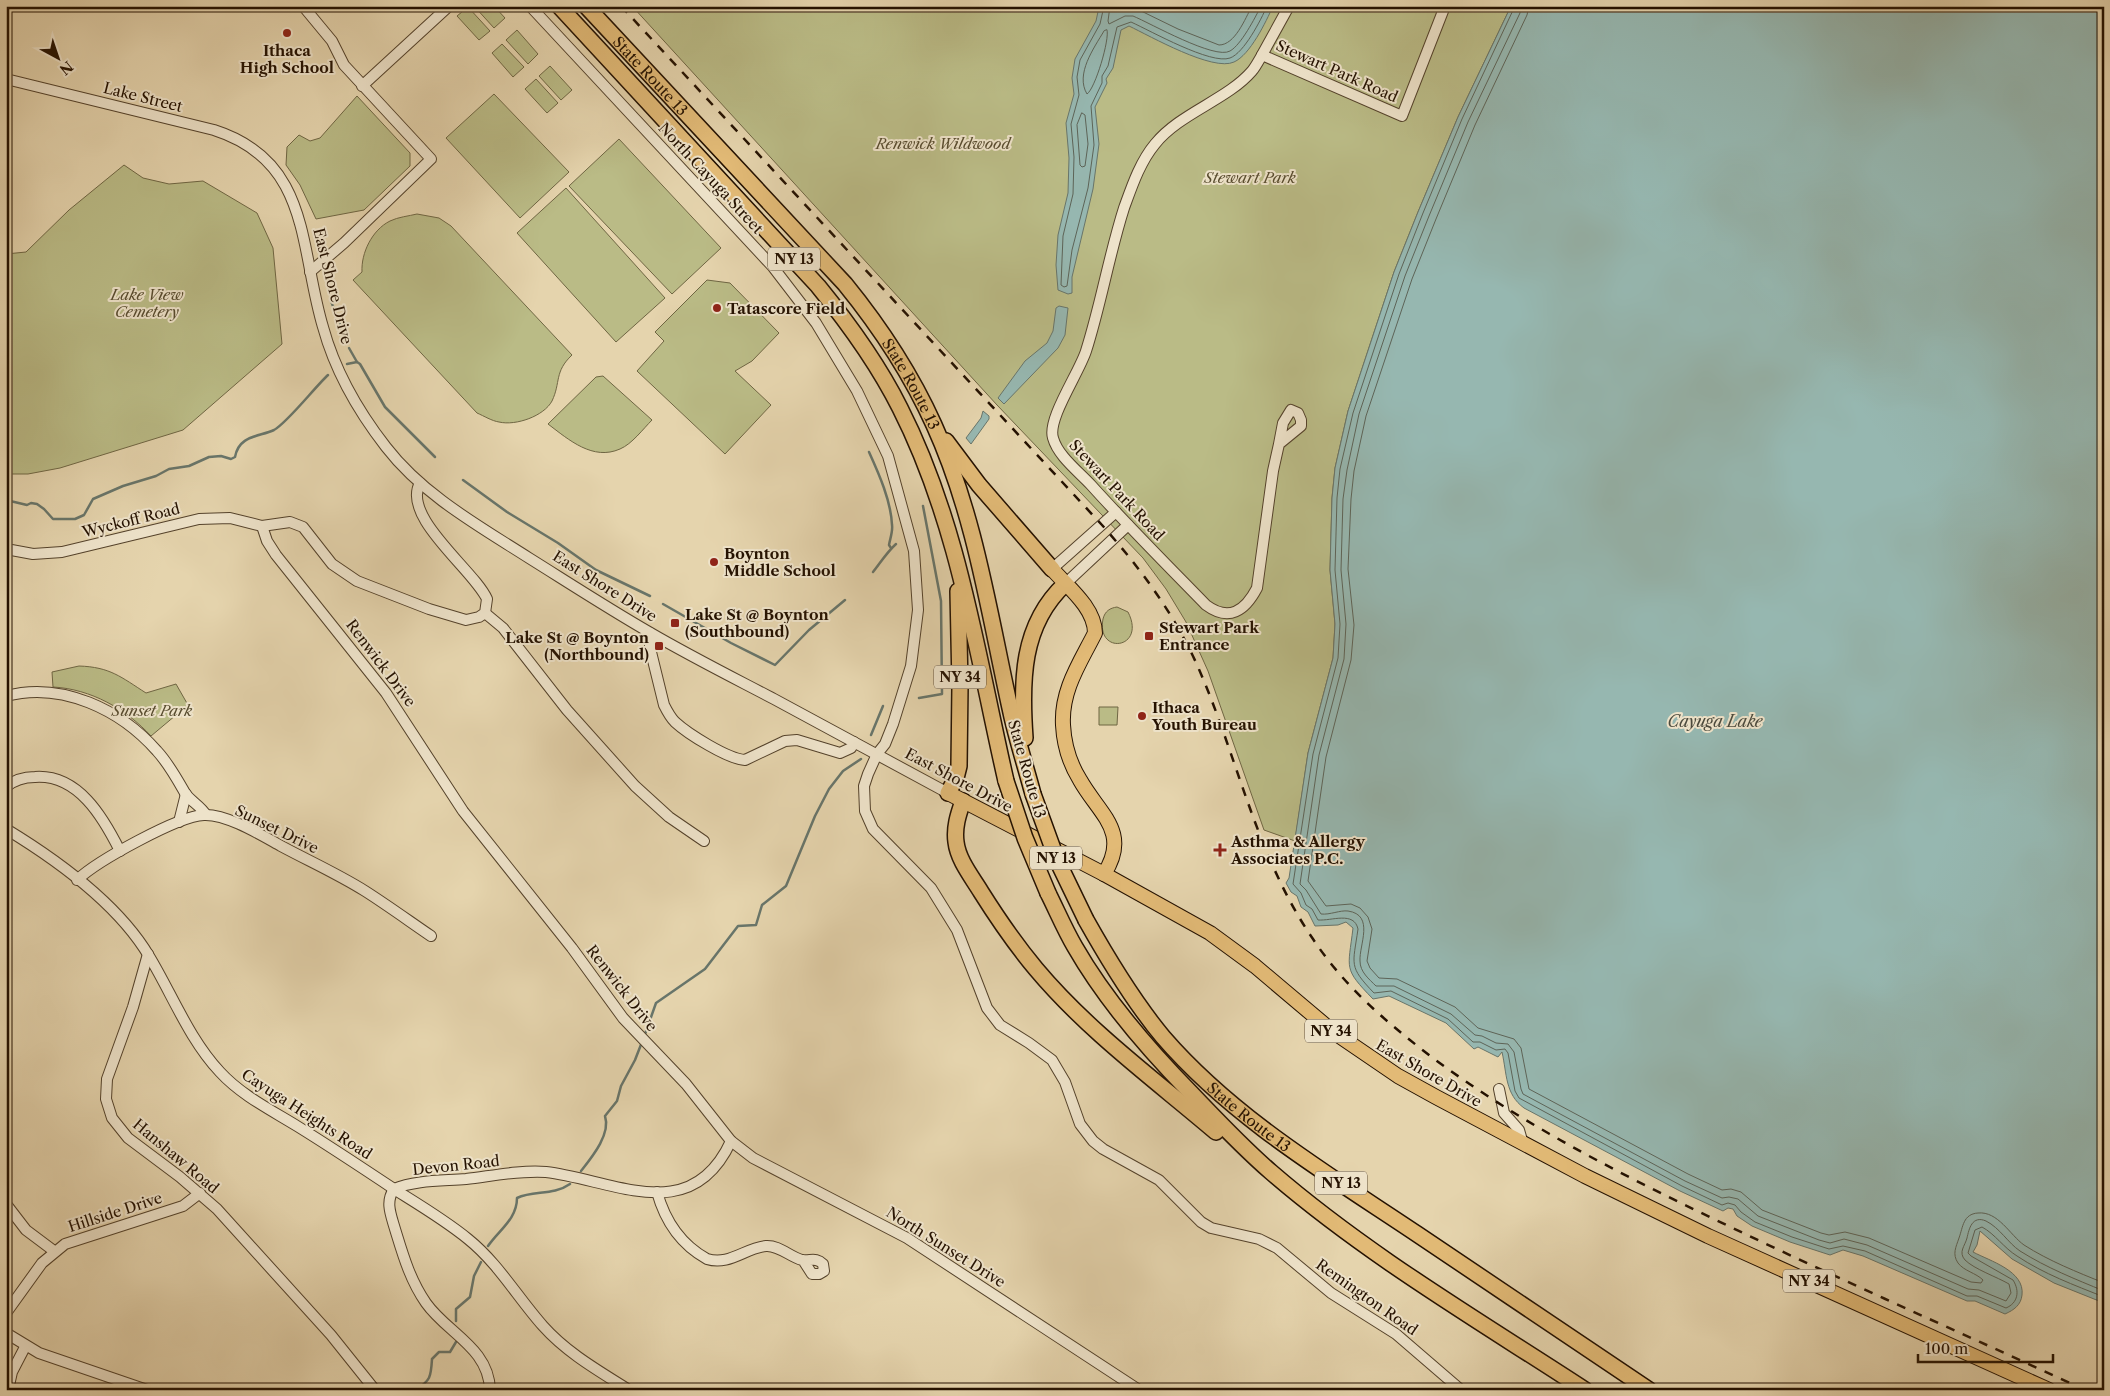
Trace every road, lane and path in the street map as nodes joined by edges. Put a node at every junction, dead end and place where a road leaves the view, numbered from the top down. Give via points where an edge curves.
1 (303, 6) edge
2 (449, 6) edge
3 (530, 6) edge
4 (559, 6) edge
5 (586, 6) edge
6 (1289, 6) edge
7 (1445, 6) edge
8 (1262, 55) junction
9 (6, 79) edge
10 (362, 86) junction
11 (214, 130) joint
12 (310, 272) junction
13 (934, 426) junction
14 (1279, 444) dead end
15 (420, 483) junction
16 (1116, 512) junction
17 (1128, 525) junction
18 (262, 526) junction
19 (6, 549) edge
20 (956, 559) junction
21 (1052, 569) junction
22 (1065, 584) junction
23 (485, 613) junction
24 (650, 633) junction
25 (6, 696) edge
26 (854, 742) junction
27 (877, 754) junction
28 (1027, 772) junction
29 (6, 787) edge
30 (948, 793) junction
31 (186, 794) junction
32 (963, 802) junction
33 (206, 815) junction
34 (178, 822) junction
35 (6, 829) edge
36 (704, 841) dead end
37 (120, 851) junction
38 (1104, 874) junction
39 (77, 880) junction
40 (431, 936) dead end
41 (148, 954) junction
42 (1499, 1089) dead end
43 (731, 1141) junction
44 (1523, 1144) junction
45 (1271, 1172) junction
46 (394, 1189) junction
47 (657, 1192) junction
48 (200, 1193) junction
49 (6, 1204) edge
50 (54, 1251) junction
51 (803, 1260) dead end
52 (6, 1313) edge
53 (6, 1333) edge
54 (25, 1347) junction
55 (8, 1390) edge
56 (147, 1390) edge
57 (375, 1390) edge
58 (490, 1390) edge
59 (629, 1390) edge
60 (1139, 1390) edge
61 (1462, 1390) edge
62 (1584, 1390) edge
63 (1650, 1390) edge
64 (2049, 1390) edge

1 - 10 street via 332,41 344,65
2 - 10 street
3 - 27 street, North Cayuga Street via 773,267 803,305 848,373 888,456 914,551 918,610 911,666 901,701
4 - 20 highway, State Route 13 / NY 13 via 789,253 854,332 889,386 912,433 941,508
5 - 13 highway, State Route 13 / NY 13 via 845,284 898,359
6 - 8 street, Stewart Park Road
7 - 8 street, Stewart Park Road via 1402,116
8 - 16 street, Stewart Park Road via 1252,71 1166,133 1143,160 1114,240 1085,354 1054,418 1052,432 1059,450
9 - 11 street, Lake Street
10 - 12 street via 431,159
11 - 12 street, East Shore Drive via 247,145 279,174 294,201
12 - 15 street, East Shore Drive via 323,328 350,394 387,448
13 - 21 highway via 979,485
13 - 28 highway, State Route 13 / NY 13 via 971,529
14 - 17 street, Stewart Park Road via 1257,588 1250,601 1233,613 1220,614 1206,606
15 - 23 street via 416,496 418,507 438,538 484,592 488,605
15 - 24 street, East Shore Drive via 491,534
16 - 17 street, Stewart Park Road
16 - 21 street
17 - 22 street
18 - 19 street, Wyckoff Road via 218,517 162,527 62,552 33,554
18 - 23 street via 284,522 297,524 307,531 332,564 357,581 466,620
18 - 43 street, Renwick Drive via 276,555 386,693 463,811 633,1030 686,1084
20 - 30 highway, NY 34 via 959,766
20 - 45 highway, State Route 13 / NY 13, bridge via 1006,781 1048,893 1076,948 1143,1042 1220,1124
21 - 22 main road
22 - 28 highway via 1043,610 1026,655 1022,686
22 - 38 main road via 1093,618 1095,633 1068,688 1063,724 1075,772 1104,813 1114,836 1111,864
23 - 36 street via 504,628 567,710 635,786 669,817
24 - 26 street, East Shore Drive
24 - 26 street via 650,648 668,714 726,755 744,760 785,740 797,740 840,753 851,748
25 - 31 street via 50,693 102,708 128,724 150,744 165,760
26 - 27 street, East Shore Drive
27 - 30 street, East Shore Drive
27 - 61 street, Remington Road via 864,786 868,822 936,895 963,942 987,1008 1000,1024 1052,1060 1065,1082 1080,1124 1093,1141 1159,1180 1211,1228 1259,1239 1277,1248 1342,1301 1396,1334
28 - 63 highway, State Route 13 / NY 13, bridge via 1057,860 1106,956 1142,1010 1193,1068 1227,1099 1316,1166
29 - 37 street via 35,776 65,783 98,811
30 - 32 main road, East Shore Drive / NY 34
31 - 33 street
31 - 34 street
32 - 38 main road, East Shore Drive / NY 34
32 - 45 highway via 955,832 959,854 995,914 1037,971 1096,1030 1234,1146
33 - 34 street
33 - 40 street, Sunset Drive via 239,825 292,851 364,890
34 - 37 street
35 - 39 street, Cayuga Heights Road via 34,846
37 - 39 street
38 - 44 main road, East Shore Drive / NY 34 via 1229,946 1360,1052 1436,1098
39 - 41 street, Cayuga Heights Road via 110,908
41 - 46 street, Cayuga Heights Road via 199,1046 221,1073 253,1098
41 - 48 street, Hanshaw Road via 133,1007 110,1067 106,1099 112,1118 128,1138
42 - 44 street via 1504,1113 1519,1130
43 - 47 street, Devon Road via 705,1178 690,1186
43 - 60 street, North Sunset Drive via 753,1158 907,1238
44 - 64 main road, East Shore Drive / NY 34 via 1708,1236
45 - 62 highway, State Route 13 / NY 13 via 1396,1266
46 - 47 street, Devon Road via 538,1172 614,1188
46 - 58 street, Devon Road via 389,1197 390,1210 412,1279 437,1317 477,1354 488,1377
46 - 59 street, Cayuga Heights Road via 470,1241 555,1338
47 - 51 street via 666,1217 678,1236 707,1259 728,1260 772,1246
48 - 50 street, Hillside Drive via 184,1206 72,1241
48 - 57 street, Hanshaw Road via 331,1335
49 - 50 street via 26,1230
50 - 52 street, Hillside Drive via 42,1262
53 - 54 street
54 - 55 street via 12,1372
54 - 56 street

